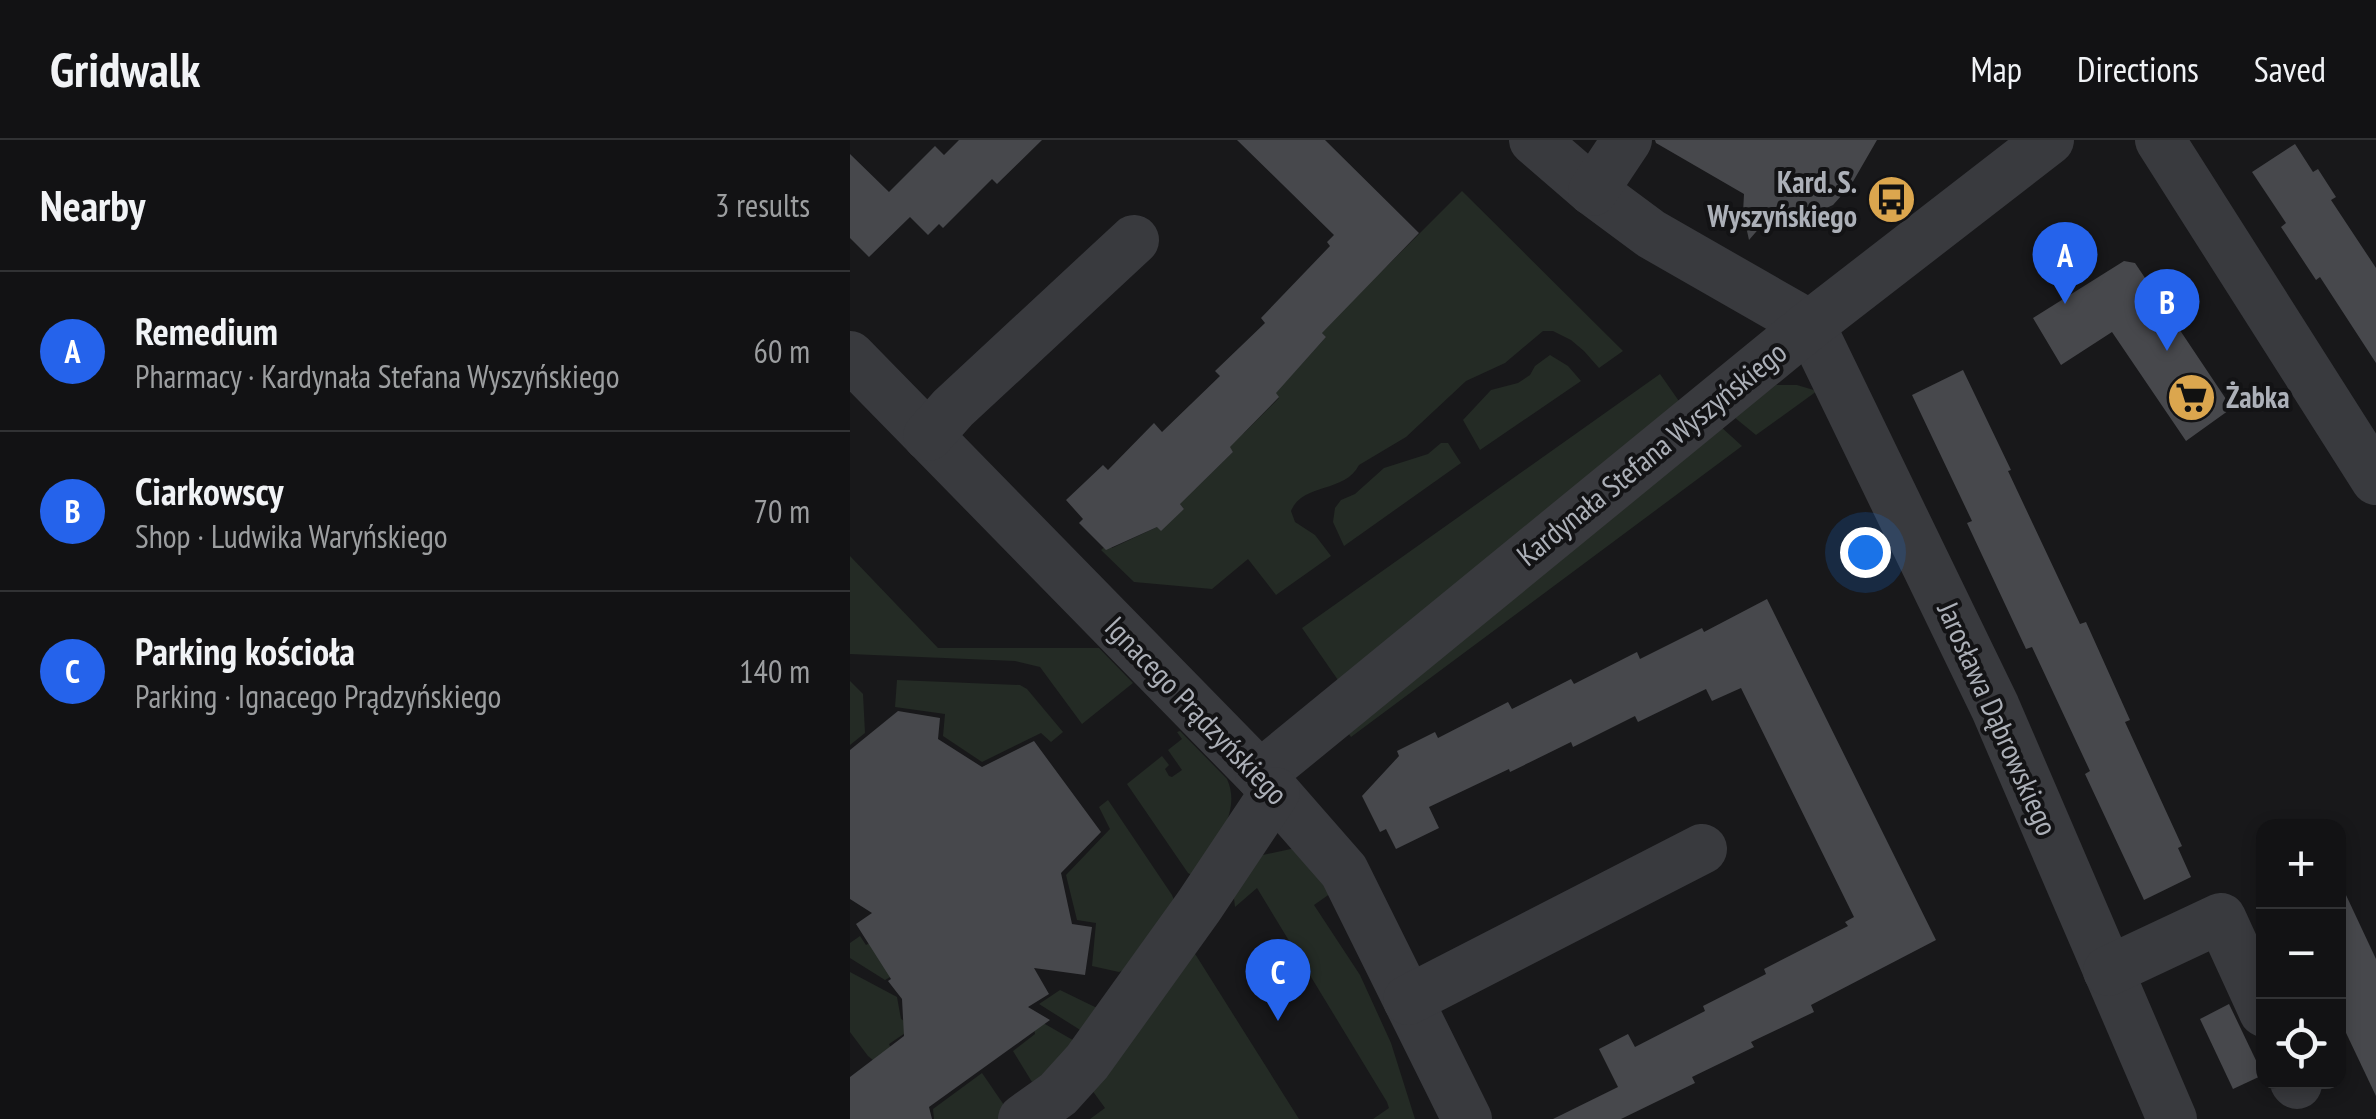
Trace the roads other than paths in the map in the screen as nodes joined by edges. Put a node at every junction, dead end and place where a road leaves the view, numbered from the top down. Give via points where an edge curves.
1 (1534, 140) edge
2 (1627, 140) edge
3 (2160, 140) edge
4 (2032, 144) edge
5 (1593, 191) junction
6 (1134, 240) dead end
7 (1810, 325) junction
8 (850, 356) edge
9 (928, 436) junction
10 (2376, 480) edge
11 (1268, 783) junction
12 (1702, 849) dead end
13 (2108, 970) junction
14 (2258, 999) edge
15 (1408, 1000) junction
16 (1024, 1119) edge
17 (1467, 1119) edge
18 (2172, 1119) edge

1 - 5 street
2 - 5 street
3 - 10 street
4 - 7 street, Kardynała Stefana Wyszyńskiego
5 - 7 street via 1651,234
6 - 9 street
7 - 11 street, Kardynała Stefana Wyszyńskiego
7 - 13 street, Jarosława Dąbrowskiego via 1996,707
8 - 9 street, Ignacego Prądzyńskiego
9 - 11 street, Ignacego Prądzyńskiego
11 - 15 street, Ignacego Prądzyńskiego via 1344,871
11 - 16 street, Kardynała Stefana Wyszyńskiego via 1208,893 1087,1062
12 - 15 street
13 - 14 street via 2221,918
13 - 18 street, Jarosława Dąbrowskiego
15 - 17 street, Ignacego Prądzyńskiego

